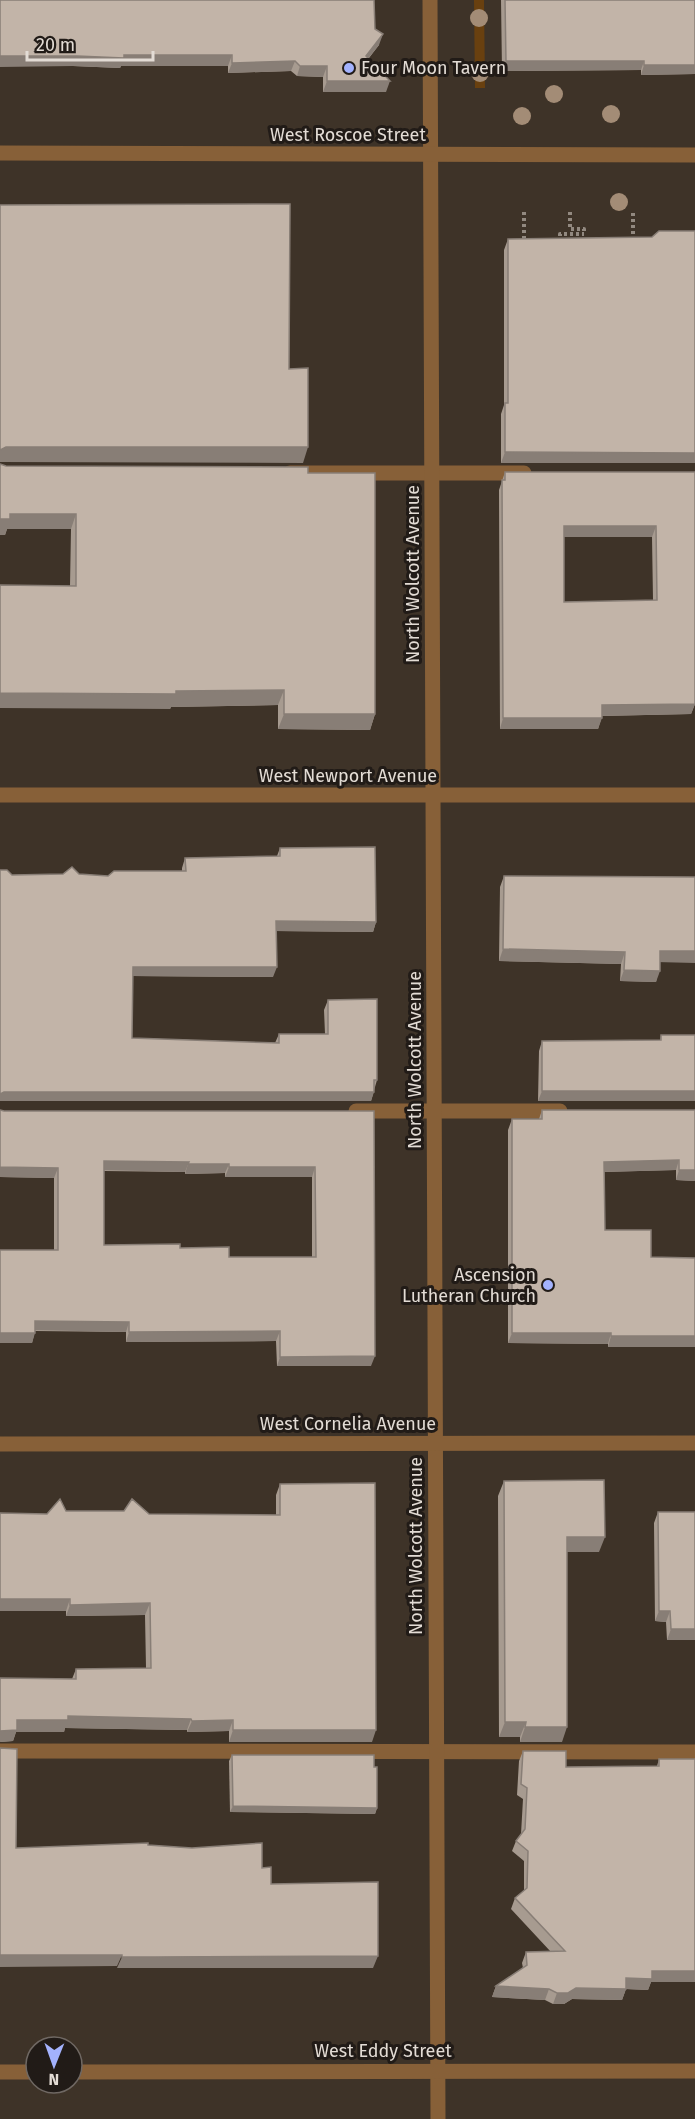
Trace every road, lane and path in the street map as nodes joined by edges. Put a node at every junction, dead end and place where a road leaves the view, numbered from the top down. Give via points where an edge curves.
1 (430, 0) edge
2 (0, 153) edge
3 (431, 155) junction
4 (695, 155) edge
5 (524, 212) dead end
6 (570, 212) dead end
7 (633, 213) dead end
8 (570, 242) edge
9 (633, 248) edge
10 (524, 249) edge
11 (275, 473) edge
12 (432, 473) junction
13 (541, 473) edge
14 (0, 795) edge
15 (433, 795) junction
16 (695, 795) edge
17 (346, 1111) edge
18 (434, 1111) junction
19 (577, 1111) edge
20 (695, 1443) edge
21 (0, 1444) edge
22 (436, 1444) junction
23 (0, 1751) edge
24 (437, 1752) junction
25 (695, 1752) edge
26 (438, 2070) junction
27 (695, 2071) edge
28 (24, 2072) edge
29 (84, 2072) edge
30 (0, 2073) edge
31 (438, 2119) edge

1 - 3 street, North Wolcott Avenue
2 - 3 street, West Roscoe Street
3 - 4 street, West Roscoe Street
3 - 12 street, North Wolcott Avenue
5 - 10 path
6 - 8 path via 570,229 584,229 584,234 560,234 560,242
7 - 9 path
11 - 12 street
12 - 13 street
12 - 15 street, North Wolcott Avenue
14 - 15 street, West Newport Avenue
15 - 16 street, West Newport Avenue
15 - 18 street, North Wolcott Avenue
17 - 18 street
18 - 19 street
18 - 22 street, North Wolcott Avenue
20 - 22 street, West Cornelia Avenue
21 - 22 street, West Cornelia Avenue
22 - 24 street, North Wolcott Avenue
23 - 24 street
24 - 25 street
24 - 26 street, North Wolcott Avenue
26 - 27 street, West Eddy Street
26 - 29 street, West Eddy Street
26 - 31 street, North Wolcott Avenue
28 - 30 street

